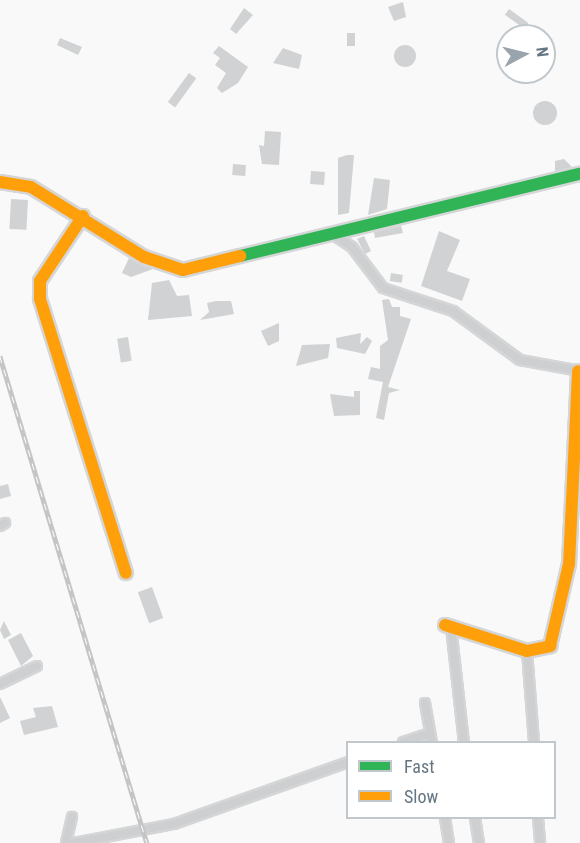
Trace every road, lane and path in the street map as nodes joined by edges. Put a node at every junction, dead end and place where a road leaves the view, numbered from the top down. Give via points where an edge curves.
1 (580, 174) edge
2 (0, 182) edge
3 (83, 216) junction
4 (335, 236) junction
5 (579, 371) edge
6 (126, 573) dead end
7 (448, 626) joint
8 (527, 651) junction
9 (37, 666) dead end
10 (0, 684) edge
11 (425, 703) dead end
12 (431, 738) edge
13 (411, 741) edge
14 (464, 741) edge
15 (534, 741) edge
16 (346, 763) edge
17 (72, 817) dead end
18 (444, 819) edge
19 (475, 819) edge
20 (538, 819) edge
21 (66, 843) edge
22 (74, 843) edge
23 (449, 843) edge
24 (478, 843) edge
25 (540, 843) edge

1 - 4 street
2 - 3 street via 31,187
3 - 4 street via 144,257 183,270
3 - 6 street via 40,281 40,299
4 - 5 street via 352,247 383,288 453,311 520,360
5 - 8 street via 572,527 561,612 550,646
7 - 8 street
7 - 14 street
8 - 15 street
9 - 10 street
11 - 12 street
12 - 13 street
16 - 22 street via 174,824
17 - 21 street
18 - 23 street
19 - 24 street
20 - 25 street

